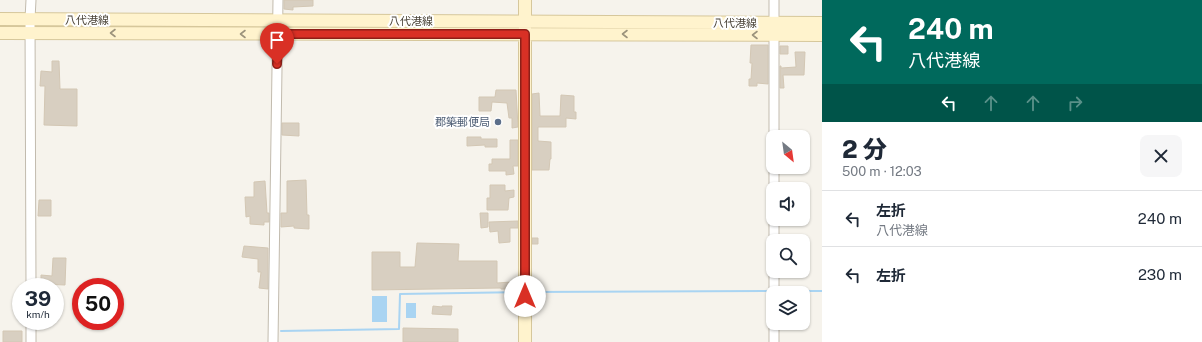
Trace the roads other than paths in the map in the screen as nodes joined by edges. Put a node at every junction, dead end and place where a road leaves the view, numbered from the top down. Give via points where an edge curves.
1 (31, 0) edge
2 (278, 0) edge
3 (525, 0) edge
4 (774, 0) edge
5 (30, 19) junction
6 (0, 20) edge
7 (278, 21) junction
8 (822, 23) edge
9 (525, 28) junction
10 (775, 29) junction
11 (0, 33) edge
12 (30, 33) junction
13 (278, 34) junction
14 (822, 35) edge
15 (774, 130) edge
16 (31, 278) edge
17 (31, 330) edge
18 (774, 330) edge
19 (31, 342) edge
20 (273, 342) edge
21 (525, 342) edge
22 (774, 342) edge

1 - 5 street
2 - 7 street
3 - 9 main road
4 - 10 street
5 - 6 main road, 八代港線
5 - 7 main road, 八代港線
5 - 12 street
7 - 9 main road, 八代港線
7 - 13 street
8 - 10 main road, 八代港線
9 - 10 main road, 八代港線
9 - 13 main road, 八代港線
9 - 21 main road
10 - 14 main road, 八代港線
10 - 15 street
11 - 12 main road, 八代港線
13 -> 12 main road, 八代港線
12 - 16 street
13 - 20 street
17 - 19 street
18 - 22 street

